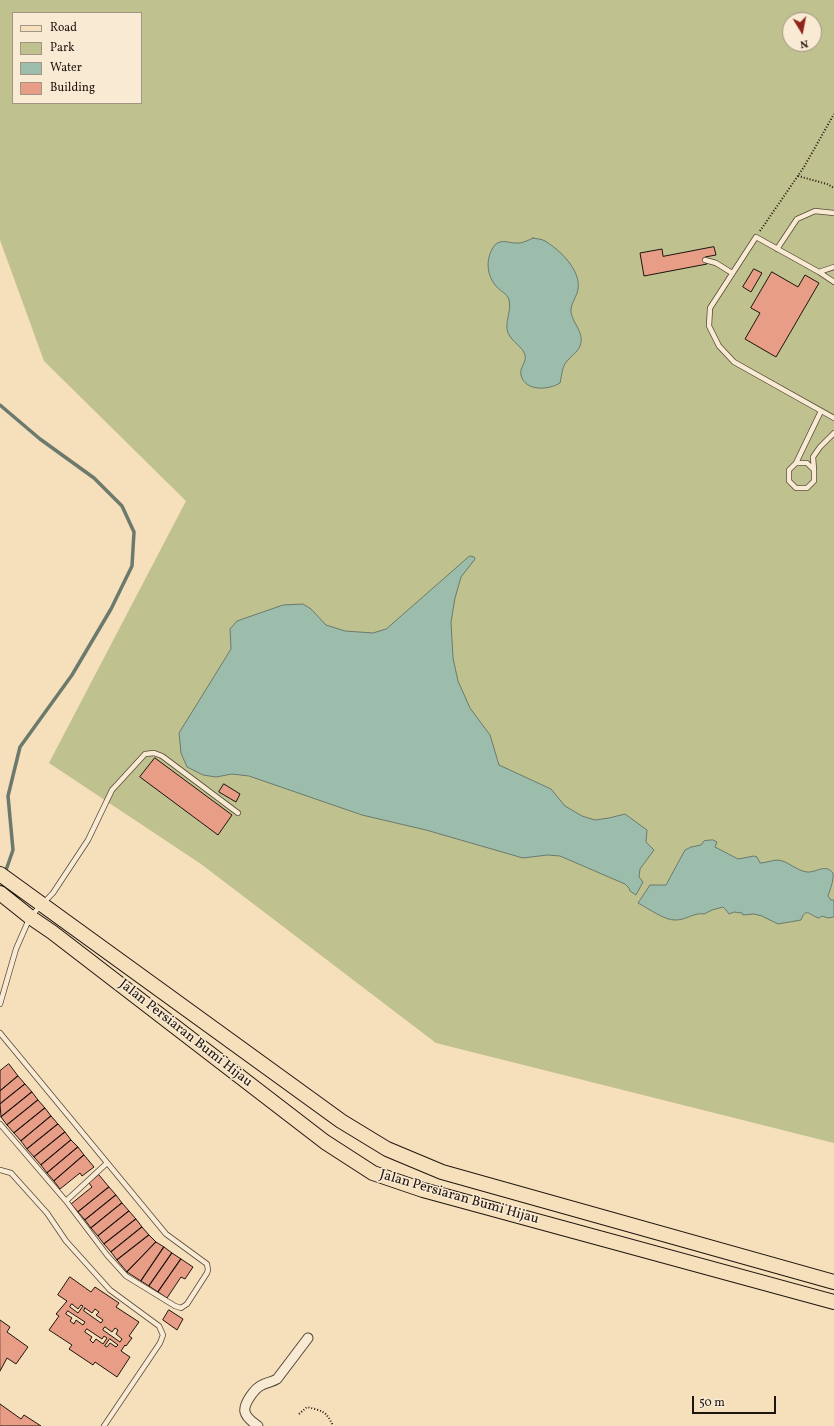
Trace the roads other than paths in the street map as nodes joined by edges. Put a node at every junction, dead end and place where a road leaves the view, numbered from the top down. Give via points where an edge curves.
1 (834, 213) edge
2 (777, 249) junction
3 (705, 260) dead end
4 (834, 267) edge
5 (819, 272) junction
6 (732, 273) junction
7 (834, 282) edge
8 (821, 412) junction
9 (834, 418) edge
10 (834, 433) edge
11 (796, 463) junction
12 (814, 470) junction
13 (238, 813) dead end
14 (0, 874) edge
15 (0, 893) edge
16 (41, 904) junction
17 (30, 918) junction
18 (0, 1004) edge
19 (0, 1033) edge
20 (0, 1124) edge
21 (107, 1163) junction
22 (0, 1170) edge
23 (66, 1201) junction
24 (834, 1282) edge
25 (834, 1302) edge
26 (308, 1338) dead end
27 (104, 1426) edge
28 (258, 1426) edge

1 - 2 lane via 815,211 797,219
2 - 5 lane
2 - 6 lane via 756,237
3 - 6 lane via 716,263
4 - 5 lane
5 - 7 lane
6 - 8 lane via 710,308 709,326 719,346 734,362
8 - 9 lane
8 - 11 lane
10 - 12 lane via 813,457
11 - 12 lane via 807,463
11 - 12 lane via 789,470 789,481 796,488 807,488 814,481
13 - 16 lane via 162,756 145,754 112,790 88,840 53,893
14 - 16 main road, Jalan Persiaran Bumi Hijau
15 - 17 main road, Jalan Persiaran Bumi Hijau
16 - 17 lane
16 - 24 main road, Jalan Persiaran Bumi Hijau via 341,1121 388,1149 442,1172
17 - 18 lane via 16,949
17 - 25 main road, Jalan Persiaran Bumi Hijau via 325,1142 373,1173 423,1190
19 - 21 lane
20 - 23 lane
21 - 23 lane
21 - 23 lane via 166,1234 207,1264 207,1273 184,1306 175,1306 126,1276
22 - 27 lane via 11,1173 110,1290 159,1326 163,1335
26 - 28 street via 277,1379 255,1390 247,1402 245,1414

